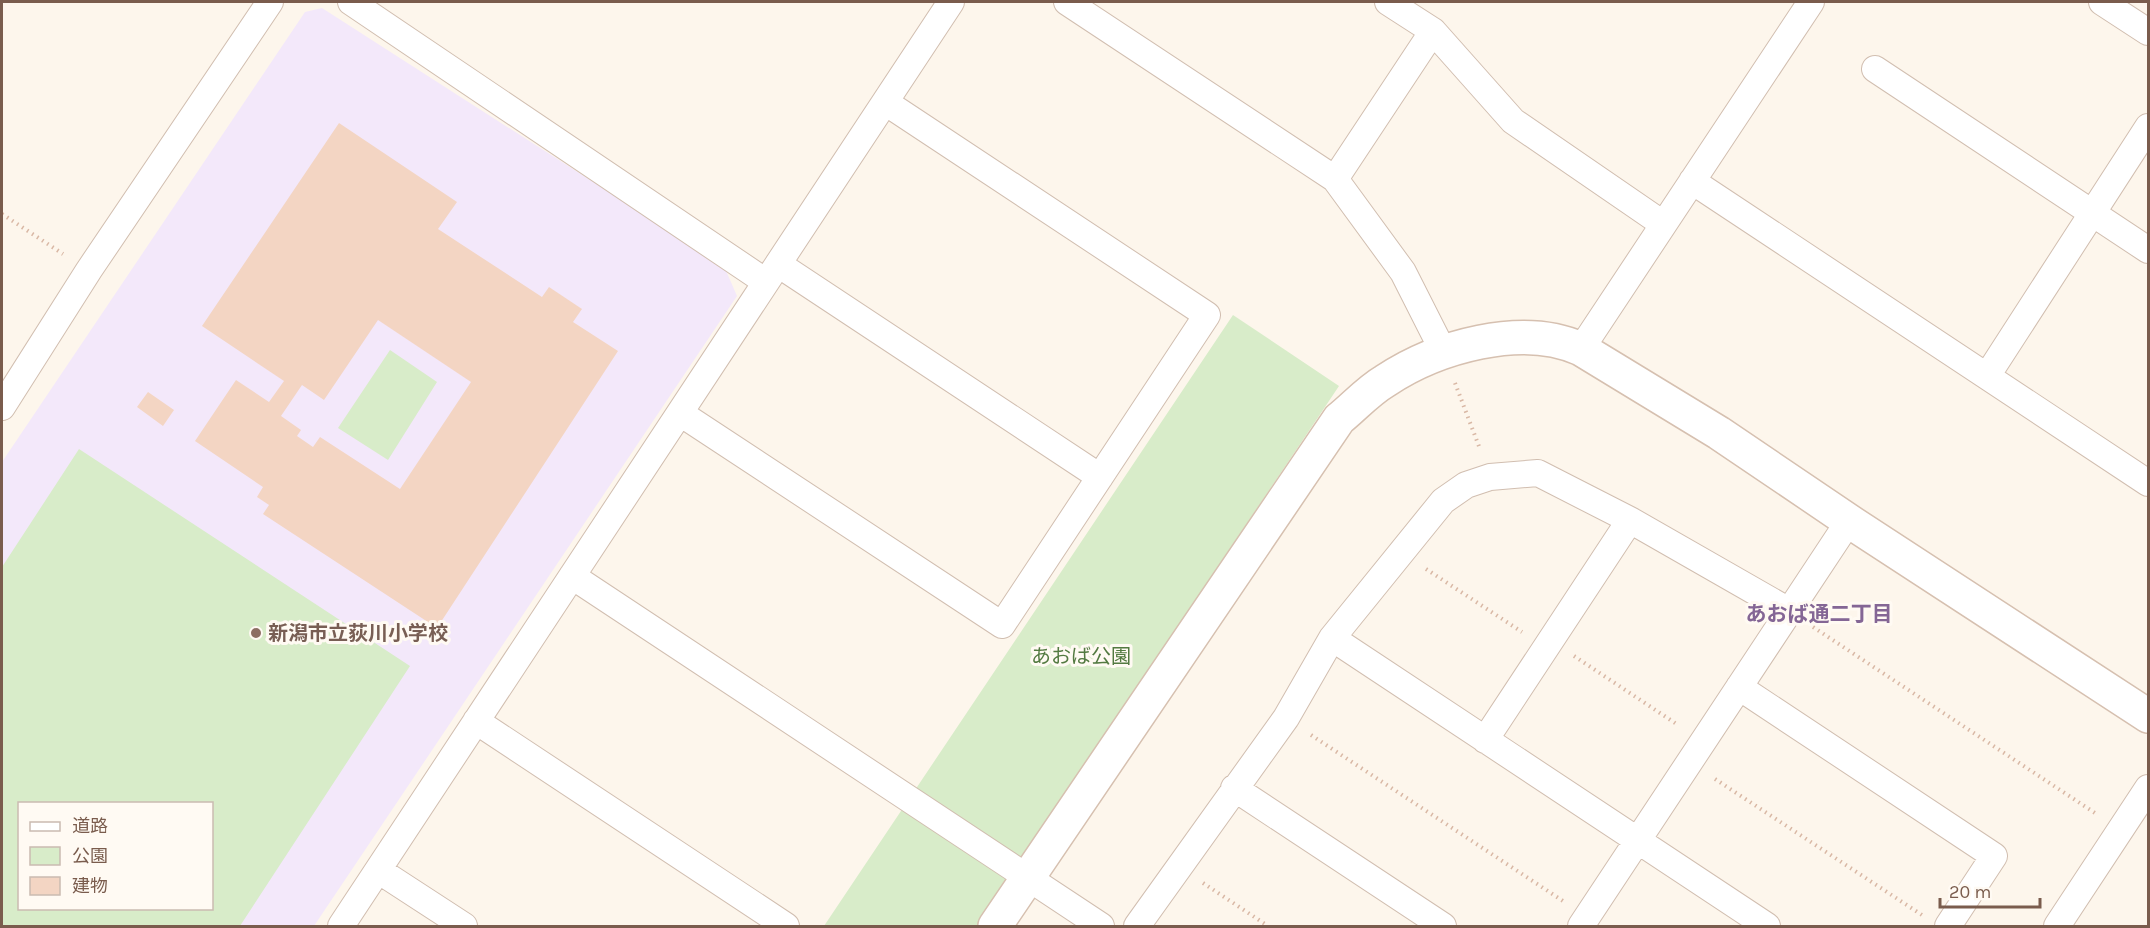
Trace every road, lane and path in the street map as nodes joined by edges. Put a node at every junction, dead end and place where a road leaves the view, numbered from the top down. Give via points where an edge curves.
1 (270, 2) edge
2 (351, 2) edge
3 (951, 2) edge
4 (1067, 2) edge
5 (1388, 2) edge
6 (1811, 2) edge
7 (2102, 2) edge
8 (1433, 31) junction
9 (2148, 32) edge
10 (1875, 69) dead end
11 (885, 102) junction
12 (2148, 127) edge
13 (1335, 180) junction
14 (1692, 181) junction
15 (2092, 213) junction
16 (2, 214) edge
17 (1664, 224) junction
18 (2148, 250) edge
19 (89, 270) junction
20 (772, 273) junction
21 (1581, 349) junction
22 (1443, 351) junction
23 (1988, 376) junction
24 (2, 406) edge
25 (680, 412) junction
26 (1100, 477) junction
27 (1490, 477) junction
28 (2148, 483) edge
29 (1630, 520) junction
30 (1849, 521) junction
31 (1400, 552) junction
32 (572, 576) junction
33 (1789, 611) junction
34 (1332, 638) junction
35 (1548, 645) junction
36 (1739, 687) junction
37 (2148, 716) edge
38 (1286, 718) junction
39 (476, 721) junction
40 (1485, 740) junction
41 (1696, 752) junction
42 (1234, 788) junction
43 (2148, 788) edge
44 (2120, 830) junction
45 (1637, 841) junction
46 (1180, 868) junction
47 (378, 870) junction
48 (1027, 877) junction
49 (1584, 922) edge
50 (1938, 923) edge
51 (340, 927) edge
52 (464, 927) edge
53 (786, 927) edge
54 (995, 927) edge
55 (1101, 927) edge
56 (1137, 927) edge
57 (1268, 927) edge
58 (1443, 927) edge
59 (1767, 927) edge
60 (2057, 927) edge

1 - 19 street
2 - 20 street
3 - 11 street
4 - 13 street
5 - 8 street
6 - 14 street
7 - 9 street
8 - 13 street
8 - 17 street via 1513,122
10 - 15 street
11 - 20 street
11 - 26 street via 1207,315
12 - 15 street
13 - 22 street via 1403,272
14 - 17 street
14 - 23 street
15 - 18 street
15 - 23 street
16 - 19 path
17 - 21 street
19 - 24 street
20 - 25 street
20 - 26 street
21 - 22 street via 1534,338 1495,340
21 - 30 street via 1719,433
22 - 27 path
22 - 48 street via 1383,382 1339,419
23 - 28 street
25 - 26 street via 1002,625
25 - 32 street
27 - 29 street via 1538,473
27 - 31 street via 1466,485 1443,501
29 - 33 street
29 - 35 street
30 - 33 street
30 - 37 street
31 - 34 street
31 - 35 path
32 - 39 street
32 - 48 street
33 - 36 street
33 - 44 path
34 - 38 street
34 - 40 street
35 - 40 street
35 - 41 path
36 - 41 street
36 - 50 street via 1994,856
38 - 42 street
38 - 49 path
39 - 47 street
39 - 53 street
40 - 45 street
41 - 45 street
41 - 50 path
42 - 46 street
42 - 58 street
43 - 44 street
44 - 60 street
45 - 49 street
45 - 59 street
46 - 56 street
46 - 57 path
47 - 51 street
47 - 52 street
48 - 54 street
48 - 55 street

